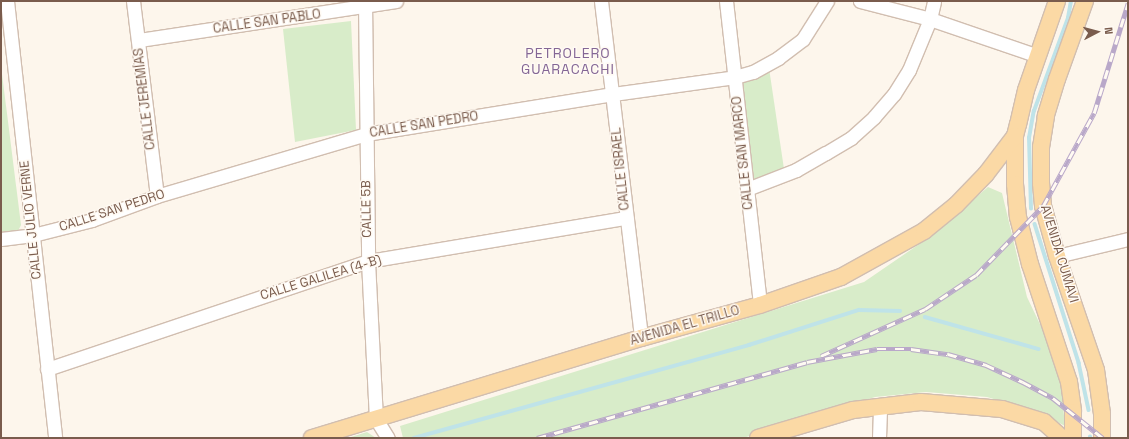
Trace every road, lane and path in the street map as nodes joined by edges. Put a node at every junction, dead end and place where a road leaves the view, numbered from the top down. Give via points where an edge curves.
1 (7, 1) edge
2 (133, 1) edge
3 (396, 1) edge
4 (601, 1) edge
5 (726, 1) edge
6 (827, 1) edge
7 (860, 1) edge
8 (934, 1) edge
9 (1057, 1) edge
10 (1085, 1) edge
11 (365, 3) edge
12 (930, 19) junction
13 (139, 40) junction
14 (1038, 56) junction
15 (735, 78) junction
16 (613, 94) junction
17 (366, 134) junction
18 (1015, 136) junction
19 (747, 189) junction
20 (157, 196) junction
21 (626, 218) junction
22 (33, 235) junction
23 (1, 239) edge
24 (1128, 239) edge
25 (1057, 256) junction
26 (368, 261) junction
27 (760, 305) junction
28 (641, 338) junction
29 (47, 368) junction
30 (880, 405) junction
31 (376, 419) junction
32 (55, 438) edge
33 (312, 438) edge
34 (388, 438) edge
35 (758, 438) edge
36 (879, 438) edge
37 (1062, 438) edge
38 (1073, 438) edge
39 (1102, 438) edge

1 - 22 street, CALLE JULIO VERNE
2 - 13 street, CALLE JEREMÍAS
3 - 11 street, CALLE SAN PABLO
4 - 16 street, CALLE ISRAEL
5 - 15 street, CALLE SAN MARCO
6 - 15 street, CALLE SAN PEDRO via 803,39 778,58 753,72
7 - 12 street
8 - 12 street
9 - 14 main road, AVENIDA CUMAVI
10 - 25 main road, AVENIDA CUMAVI via 1056,79 1041,147 1043,206
11 - 13 street, CALLE SAN PABLO
11 - 17 street, CALLE 5B
12 - 14 street
12 - 19 street via 909,70 894,94 851,138 796,170
13 - 20 street, CALLE JEREMÍAS
14 - 18 main road, AVENIDA CUMAVI via 1026,90
15 - 16 street, CALLE SAN PEDRO
15 - 19 street, CALLE SAN MARCO
16 - 17 street, CALLE SAN PEDRO
16 - 21 street, CALLE ISRAEL
17 - 20 street, CALLE SAN PEDRO
17 - 26 street, CALLE 5B
18 - 27 main road, AVENIDA EL TRILLO via 986,174 956,205 924,231 841,277
18 - 38 main road, AVENIDA CUMAVI via 1018,217 1030,264 1069,382
19 - 27 street, CALLE SAN MARCO
20 - 22 street, CALLE SAN PEDRO via 92,220
21 - 26 street, CALLE GALILEA (4-B)
21 - 28 street, CALLE ISRAEL
22 - 23 street, CALLE SAN PEDRO
22 - 29 street, CALLE JULIO VERNE
24 - 25 street
25 - 39 main road, AVENIDA CUMAVI via 1096,370 1102,414
26 - 29 street, CALLE GALILEA (4-B)
26 - 31 street, CALLE 5B
27 - 28 main road, AVENIDA EL TRILLO
28 - 31 main road, AVENIDA EL TRILLO
29 - 32 street, CALLE JULIO VERNE
30 - 35 main road
30 - 36 street
30 - 37 main road via 921,402 1002,410 1044,422
31 - 33 main road, AVENIDA EL TRILLO
31 - 34 street, CALLE 5B

